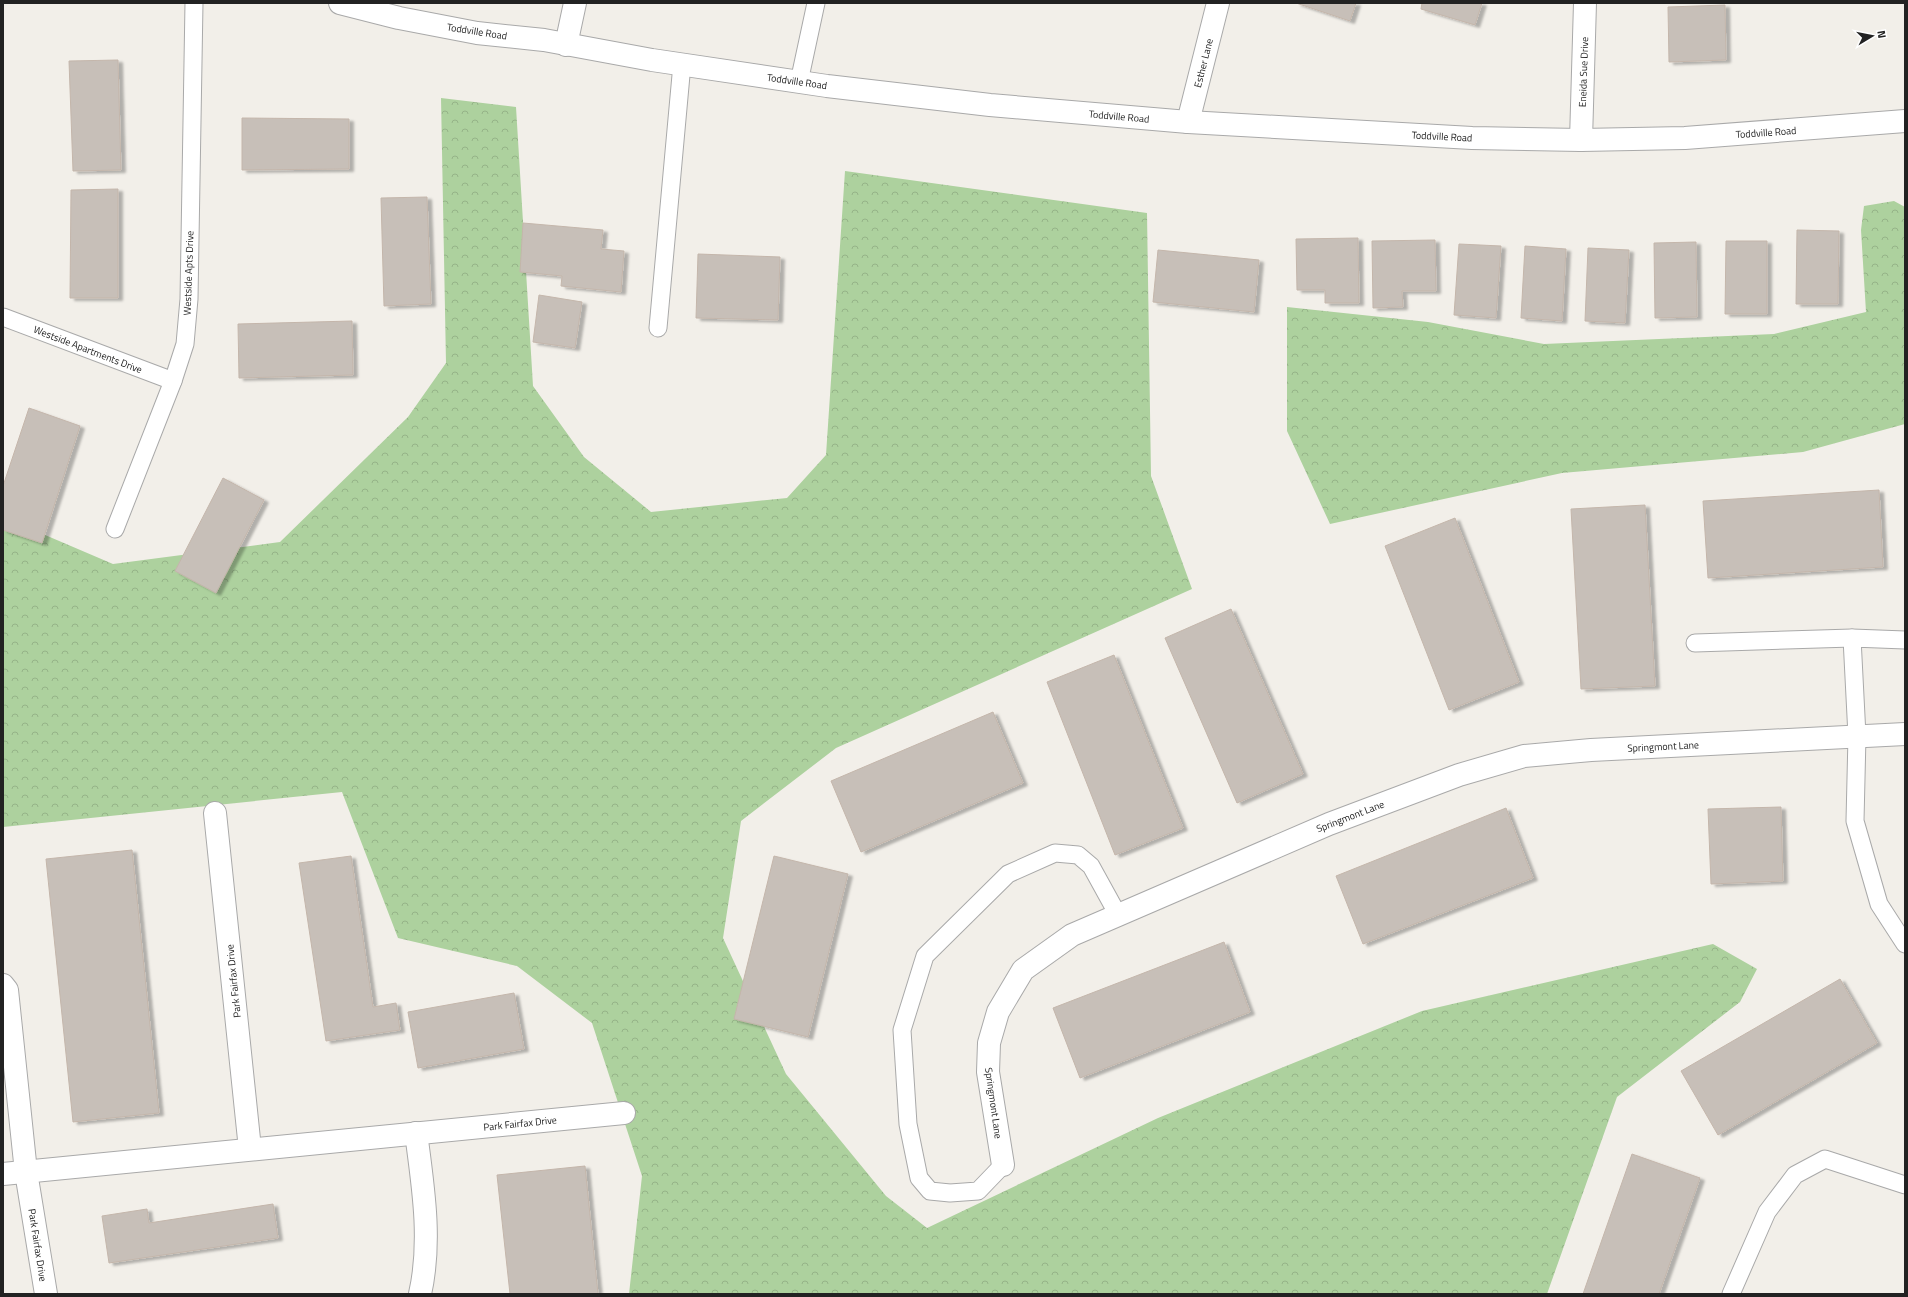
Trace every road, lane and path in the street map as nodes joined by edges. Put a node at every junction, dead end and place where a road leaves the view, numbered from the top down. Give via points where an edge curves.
1 (194, 3) edge
2 (340, 3) edge
3 (575, 3) edge
4 (816, 3) edge
5 (1218, 3) edge
6 (1585, 3) edge
7 (566, 45) junction
8 (682, 64) junction
9 (799, 82) junction
10 (1905, 121) edge
11 (1188, 122) junction
12 (1581, 140) junction
13 (3, 316) edge
14 (658, 328) dead end
15 (173, 381) junction
16 (115, 529) dead end
17 (1852, 638) junction
18 (1905, 640) edge
19 (1695, 643) dead end
20 (1905, 734) edge
21 (1857, 736) junction
22 (215, 813) dead end
23 (1118, 915) junction
24 (1905, 944) edge
25 (3, 986) edge
26 (624, 1113) dead end
27 (416, 1133) junction
28 (250, 1149) junction
29 (1004, 1165) joint
30 (26, 1172) junction
31 (3, 1174) edge
32 (1905, 1185) edge
33 (46, 1294) edge
34 (420, 1294) edge
35 (1731, 1294) edge

1 - 15 lane, Westside Apts Drive via 189,299 184,344
2 - 7 street, Toddville Road via 399,18
3 - 7 street
4 - 9 lane
5 - 11 street, Esther Lane
6 - 12 street, Eneida Sue Drive
7 - 8 street, Toddville Road
8 - 9 street, Toddville Road
8 - 14 lane
9 - 11 street, Toddville Road via 990,104
10 - 12 street, Toddville Road via 1685,138
11 - 12 street, Toddville Road via 1472,138
13 - 15 lane, Westside Apartments Drive
15 - 16 lane, Westside Apts Drive
17 - 18 lane
17 - 19 lane
17 - 21 lane
20 - 21 street, Springmont Lane
21 - 23 street, Springmont Lane via 1590,750 1524,756 1458,775 1328,824
21 - 24 lane via 1855,821 1879,904
22 - 28 street, Park Fairfax Drive
23 - 29 street, Springmont Lane via 1072,936 1023,970 998,1012 988,1043 988,1072
23 - 29 lane via 1091,866 1078,855 1055,853 1008,874 925,956 902,1030 908,1124 919,1178 930,1191 978,1191
25 - 30 street, Park Fairfax Drive via 7,990
26 - 27 street, Park Fairfax Drive
27 - 28 street, Park Fairfax Drive
27 - 34 street via 425,1202 425,1270
28 - 30 street, Park Fairfax Drive
30 - 31 street, Park Fairfax Drive
30 - 33 street, Park Fairfax Drive
32 - 35 lane via 1825,1159 1795,1175 1767,1212

